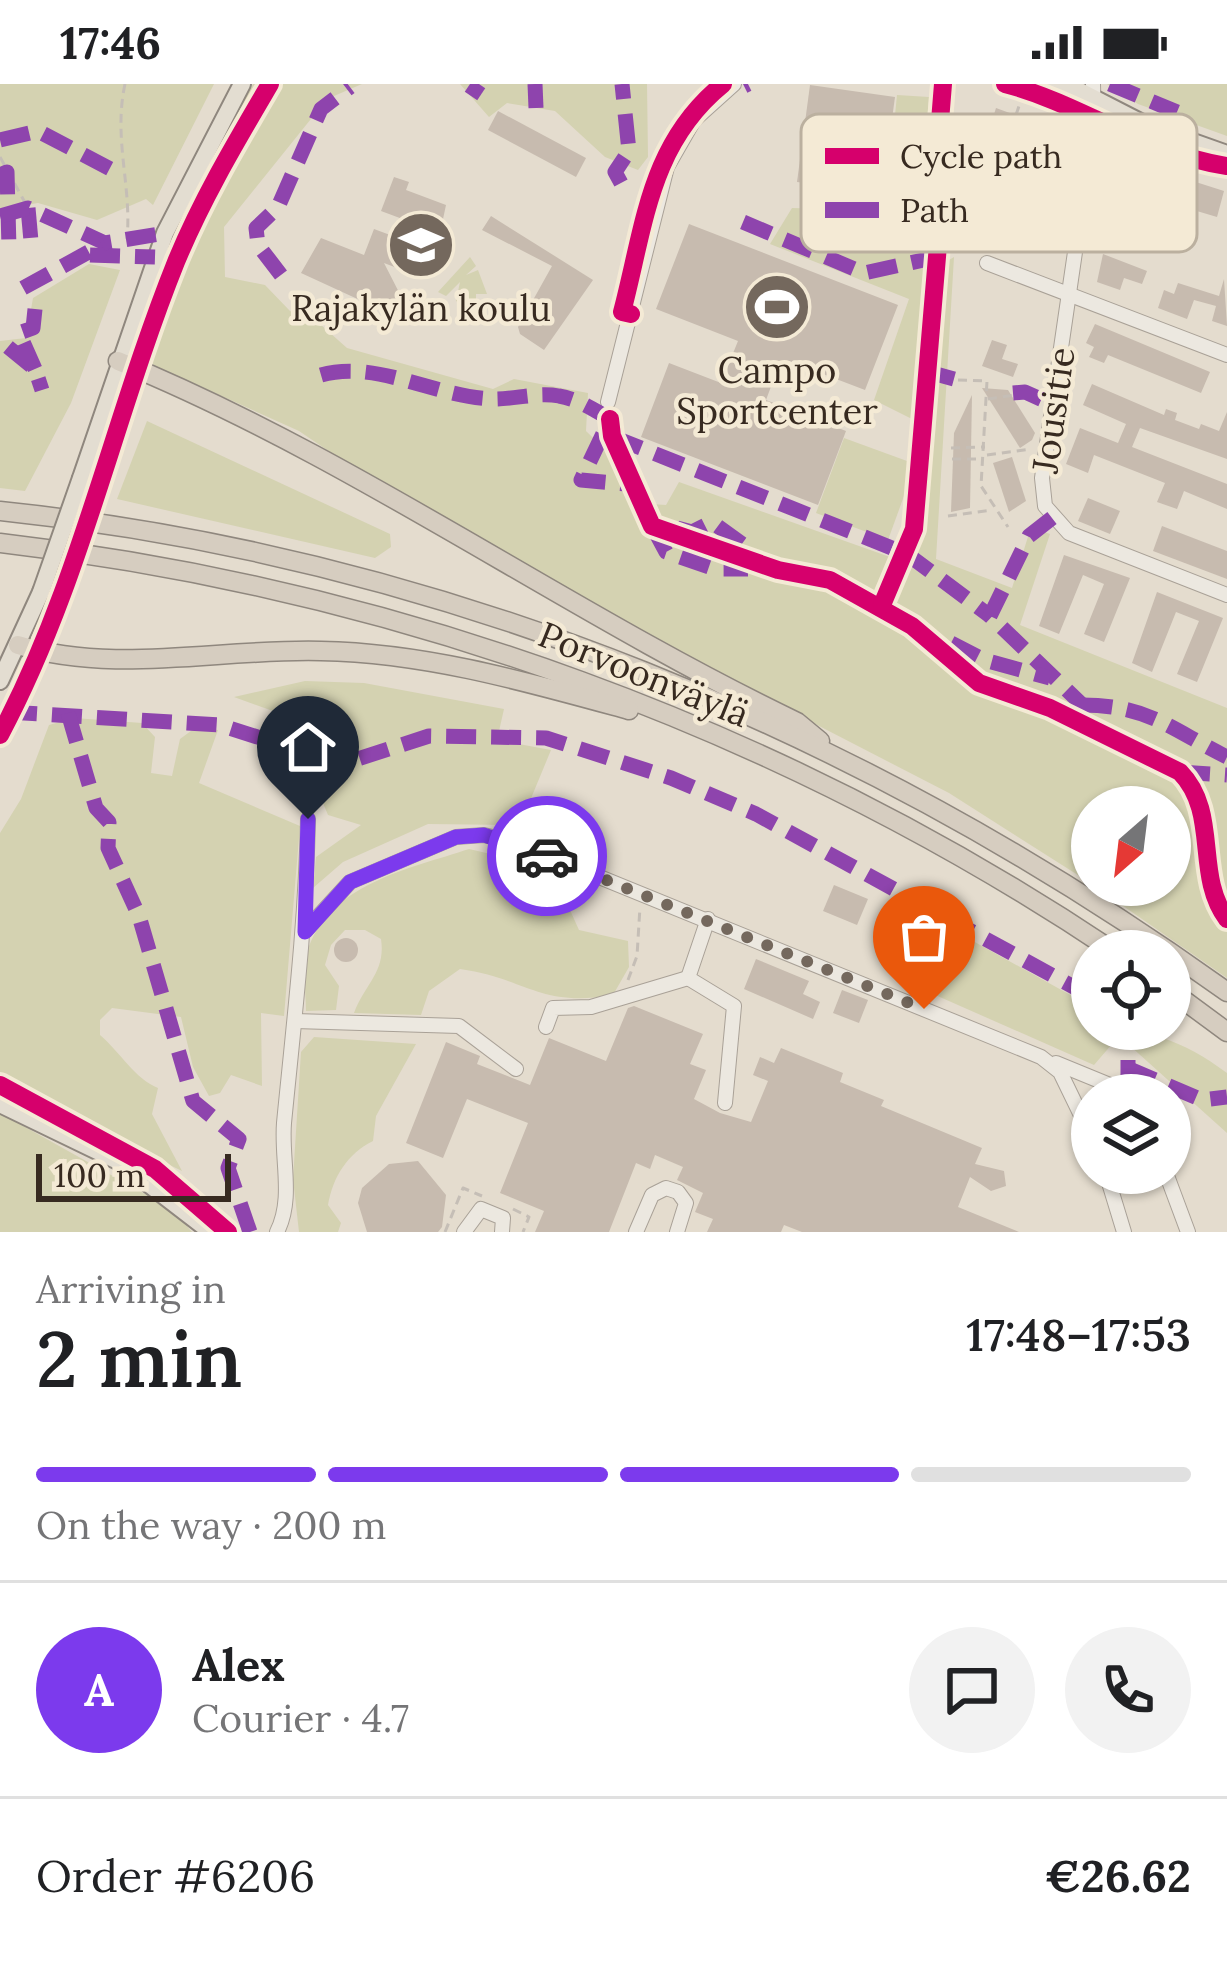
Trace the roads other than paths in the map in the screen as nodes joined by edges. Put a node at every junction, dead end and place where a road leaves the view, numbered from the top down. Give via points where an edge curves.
1 (242, 84) edge
2 (734, 84) edge
3 (1066, 84) edge
4 (1042, 88) edge
5 (1094, 97) edge
6 (1197, 143) edge
7 (1227, 154) edge
8 (1074, 252) edge
9 (987, 263) dead end
10 (1069, 293) junction
11 (1227, 356) edge
12 (118, 361) junction
13 (608, 402) dead end
14 (0, 511) edge
15 (0, 543) edge
16 (1227, 595) edge
17 (18, 645) junction
18 (0, 682) edge
19 (714, 733) junction
20 (837, 756) junction
21 (308, 819) dead end
22 (708, 920) junction
23 (1079, 930) edge
24 (305, 932) junction
25 (688, 978) junction
26 (1227, 992) edge
27 (1191, 1005) edge
28 (296, 1021) junction
29 (546, 1027) dead end
30 (1227, 1032) edge
31 (1041, 1057) junction
32 (517, 1069) dead end
33 (1083, 1074) edge
34 (1071, 1095) edge
35 (725, 1103) dead end
36 (0, 1104) edge
37 (1112, 1194) edge
38 (1174, 1194) edge
39 (211, 1232) edge
40 (277, 1232) edge
41 (464, 1232) edge
42 (502, 1232) edge
43 (636, 1232) edge
44 (677, 1232) edge
45 (1124, 1232) edge
46 (1188, 1232) edge

1 - 12 main road via 175,210
2 - 13 street via 694,120 667,167
3 - 5 main road
4 - 5 main road
6 - 7 main road
8 - 10 street, Jousitie
9 - 10 street
10 - 11 street
10 - 16 street, Jousitie via 1042,494 1059,526
12 - 17 main road, bridge
12 - 20 highway via 296,441 592,616 796,722
14 - 20 highway, Porvoonväylä via 194,541 423,595 631,666
15 - 19 highway, Porvoonväylä via 346,607 543,667
17 - 18 main road
17 - 19 highway via 85,656 377,654 477,670
19 - 23 highway, Porvoonväylä via 900,824
20 - 26 highway, Porvoonväylä via 1078,889
21 - 24 street
22 - 24 street via 484,835 456,837 350,882
22 - 25 street
22 - 31 street
24 - 28 street
25 - 29 street via 591,1007 553,1008
25 - 35 street via 734,1006
27 - 30 highway
28 - 32 street via 459,1026
28 - 40 street via 284,1130 286,1213
31 - 33 street
31 - 34 street
36 - 39 main road via 120,1162
37 - 45 street
38 - 46 street
41 - 42 street via 481,1209 502,1219
43 - 44 street via 652,1196 666,1188 686,1203

